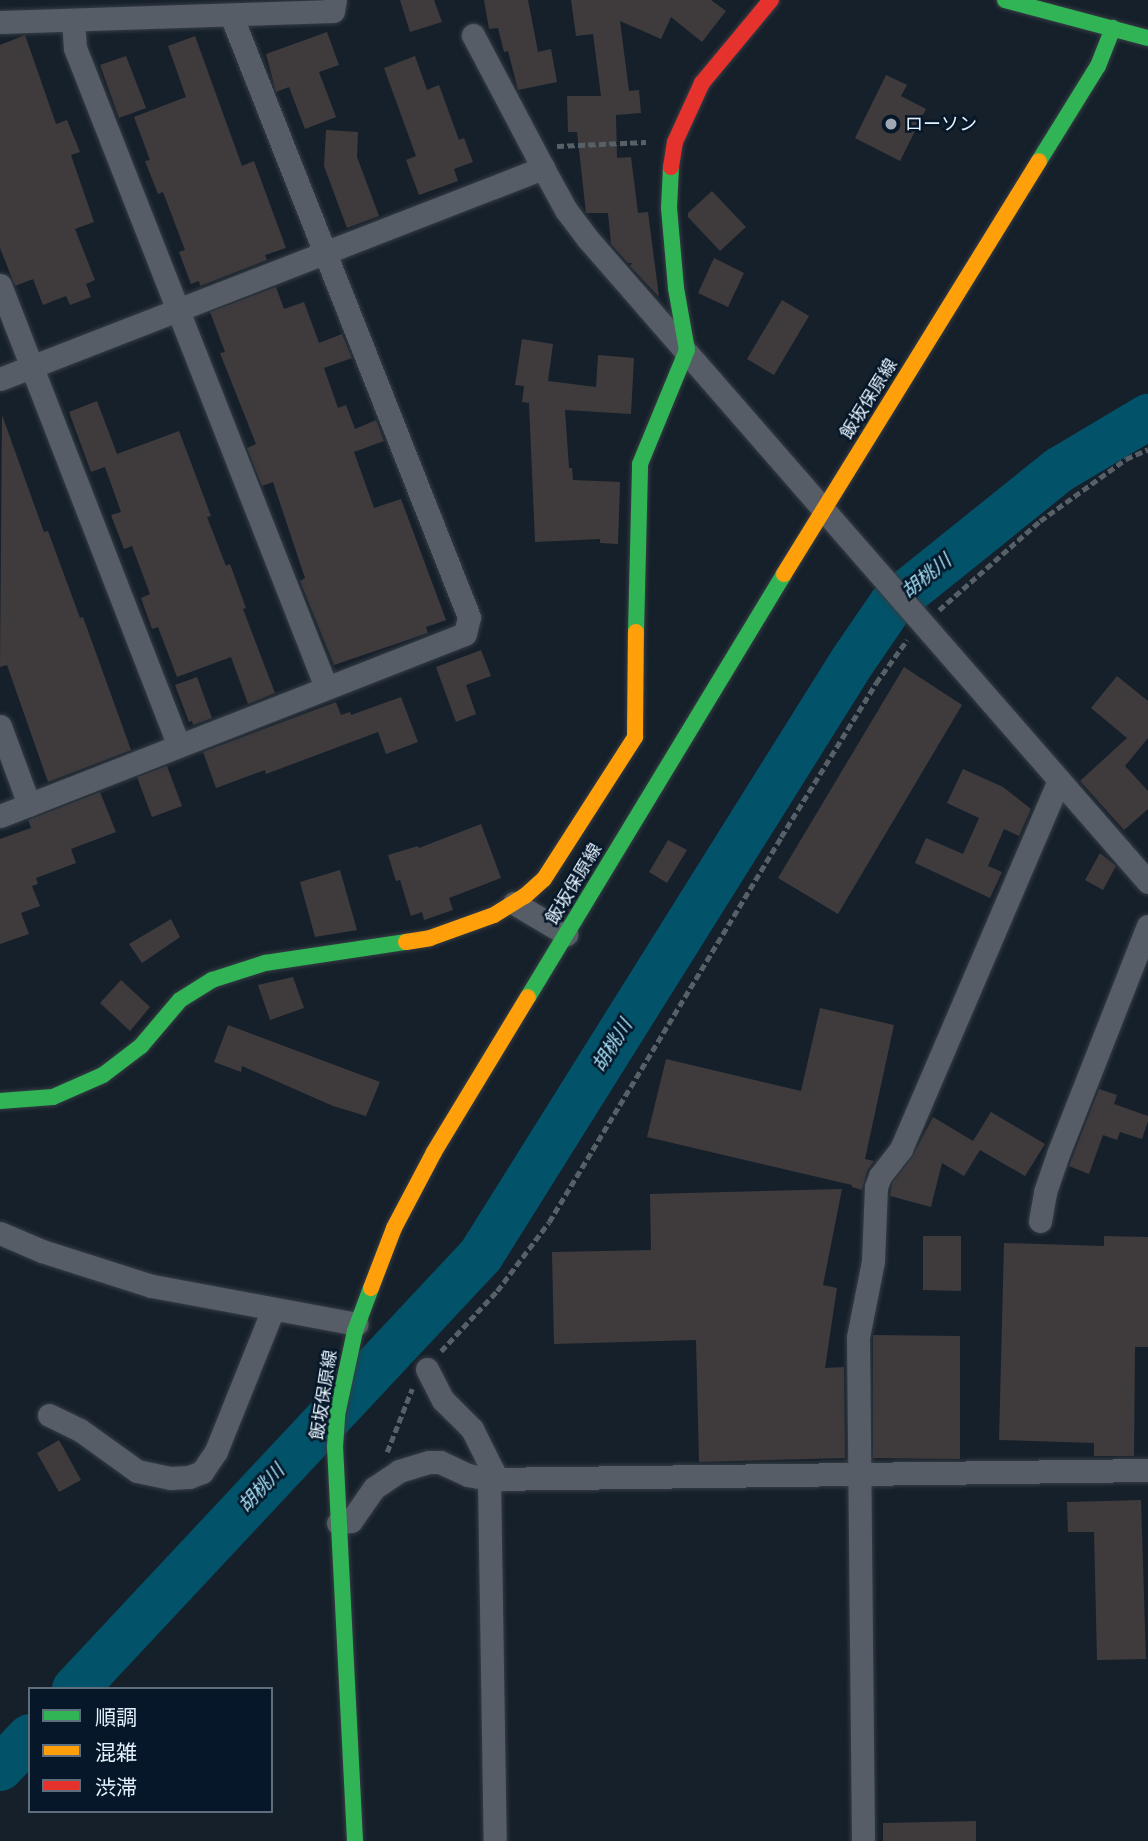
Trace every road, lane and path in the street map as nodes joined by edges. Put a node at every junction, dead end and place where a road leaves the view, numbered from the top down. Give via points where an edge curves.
1 (335, 0) edge
2 (771, 0) edge
3 (1005, 0) edge
4 (231, 15) junction
5 (73, 20) junction
6 (0, 22) edge
7 (1113, 29) junction
8 (473, 35) dead end
9 (1148, 38) edge
10 (675, 142) junction
11 (532, 147) junction
12 (543, 168) junction
13 (324, 253) junction
14 (0, 285) edge
15 (179, 310) junction
16 (687, 350) junction
17 (32, 367) junction
18 (0, 379) edge
19 (1148, 449) edge
20 (823, 509) junction
21 (924, 625) junction
22 (326, 687) junction
23 (0, 726) edge
24 (178, 744) junction
25 (1059, 780) junction
26 (29, 804) junction
27 (0, 816) edge
28 (1148, 882) edge
29 (514, 904) junction
30 (1148, 926) edge
31 (566, 934) junction
32 (0, 1101) edge
33 (1040, 1222) dead end
34 (0, 1233) edge
35 (273, 1309) junction
36 (356, 1327) junction
37 (426, 1369) junction
38 (49, 1415) dead end
39 (1148, 1470) edge
40 (860, 1472) junction
41 (488, 1479) junction
42 (374, 1488) junction
43 (338, 1524) junction
44 (355, 1841) edge
45 (495, 1841) edge
46 (863, 1841) edge

1 - 4 street via 333,11
2 - 10 main road via 702,83
3 - 7 main road
4 - 5 street
4 - 13 street
5 - 6 street
5 - 15 street via 75,48
7 - 9 main road
7 - 20 main road, 飯坂保原線 via 1098,66
8 - 11 street
10 - 11 path
10 - 16 main road via 668,208
11 - 12 street
12 - 13 street
12 - 16 street via 587,238
13 - 15 street
13 - 22 street via 469,617 465,634
14 - 17 street
15 - 17 street
15 - 22 street
16 - 20 street
16 - 29 main road via 640,464 635,737 544,879
17 - 18 street
17 - 24 street
19 - 21 path via 1126,458 1040,521
20 - 21 street
20 - 31 main road, 飯坂保原線
21 - 25 street
21 - 37 path via 908,638 876,682 549,1222 497,1291
22 - 24 street
23 - 26 street
24 - 26 street
25 - 28 street
25 - 40 street via 901,1149 876,1187 873,1261 859,1337
26 - 27 street
29 - 31 street
29 - 32 main road via 430,938 265,963 212,979 180,1000 141,1046 103,1075 52,1097
30 - 33 street via 1058,1153
31 - 36 main road, 飯坂保原線 via 422,1174 394,1228
34 - 35 street via 152,1286
35 - 36 street
35 - 38 street via 216,1451 202,1472 170,1478 137,1471 80,1430
36 - 43 main road, 飯坂保原線 via 337,1415
37 - 41 street via 443,1400 472,1429 493,1471
37 - 42 path via 407,1397
39 - 40 street
40 - 41 street
40 - 46 street
41 - 42 street via 429,1462 398,1471
41 - 45 street
42 - 43 street via 351,1521
43 - 44 main road, 飯坂保原線

